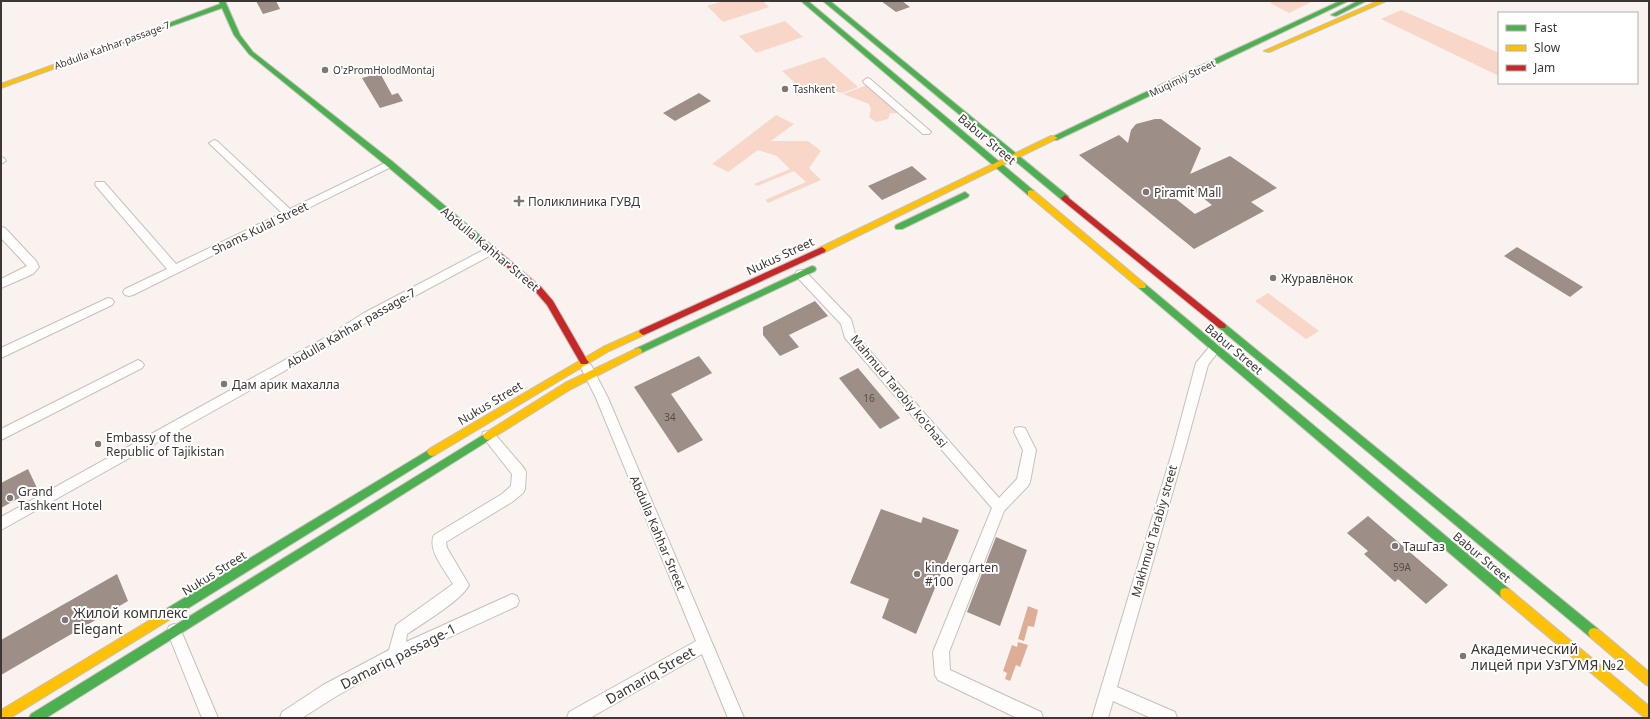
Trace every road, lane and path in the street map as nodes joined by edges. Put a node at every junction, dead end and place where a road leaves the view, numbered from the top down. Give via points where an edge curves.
1 (804, 1) edge
2 (826, 1) edge
3 (1329, 1) edge
4 (1345, 1) edge
5 (1363, 1) edge
6 (1383, 1) edge
7 (223, 3) edge
8 (1221, 58) junction
9 (867, 81) dead end
10 (1, 86) edge
11 (926, 132) dead end
12 (214, 143) dead end
13 (1016, 157) junction
14 (390, 164) junction
15 (1031, 164) junction
16 (999, 165) junction
17 (1010, 174) junction
18 (1000, 179) dead end
19 (100, 184) dead end
20 (976, 190) dead end
21 (289, 214) junction
22 (892, 230) dead end
23 (1, 231) edge
24 (491, 250) junction
25 (822, 264) dead end
26 (174, 270) junction
27 (801, 274) junction
28 (1, 284) edge
29 (129, 292) dead end
30 (108, 302) dead end
31 (1182, 307) junction
32 (1215, 348) junction
33 (1, 353) edge
34 (584, 362) junction
35 (138, 365) dead end
36 (590, 375) junction
37 (1020, 432) dead end
38 (1, 435) edge
39 (488, 436) junction
40 (999, 507) junction
41 (1, 524) edge
42 (512, 600) dead end
43 (174, 631) junction
44 (704, 645) junction
45 (395, 655) junction
46 (1649, 680) edge
47 (1108, 691) junction
48 (1649, 714) edge
49 (1, 717) edge
50 (35, 718) edge
51 (210, 718) edge
52 (288, 718) edge
53 (575, 718) edge
54 (736, 718) edge
55 (1035, 718) edge
56 (1100, 718) edge
57 (1169, 718) edge

1 - 16 main road, Babur Street
2 - 13 main road, Babur Street
3 - 8 main road
4 - 8 main road, Muqimiy Street
5 - 6 main road via 1255,55 1334,24
7 - 10 main road, Abdulla Kahhar passage-7
7 - 14 main road, Abdulla Kahhar Street via 237,36 251,53
8 - 13 main road, Muqimiy Street via 1125,109
9 - 11 street
12 - 21 street
13 - 15 main road, Babur Street
13 - 16 main road, Nukus Street
14 - 21 street, Shams Kulal Street
14 - 24 main road, Abdulla Kahhar Street
15 - 17 main road
15 - 31 main road, Babur Street
16 - 17 main road, Babur Street
16 - 34 main road, Nukus Street via 613,346
17 - 18 main road
17 - 31 main road, Babur Street
19 - 26 street
20 - 22 main road
21 - 26 street, Shams Kulal Street
23 - 28 street via 33,267 30,271
24 - 34 main road, Abdulla Kahhar Street via 544,296
24 - 41 street, Abdulla Kahhar passage-7 via 368,316 325,343
25 - 27 main road, Nukus Street
26 - 29 street, Shams Kulal Street
27 - 36 main road, Nukus Street
27 - 40 street, Mahmud Tarobiy ko'chasi via 847,322 849,335
30 - 33 street
31 - 32 main road, Babur Street
31 - 46 main road, Babur Street via 1527,577
32 - 47 street, Makhmud Tarabiy street via 1202,363
32 - 48 main road, Babur Street
34 - 36 street, Abdulla Kahhar Street
34 - 49 main road, Nukus Street
35 - 38 street
36 - 39 main road, Nukus Street
36 - 44 street, Abdulla Kahhar Street via 602,398
37 - 40 street via 1030,450 1023,482
39 - 43 main road, Nukus Street
39 - 45 street via 519,472 518,489 439,539 440,549 462,585 401,630
40 - 55 street via 941,652 943,675
42 - 45 street, Damariq passage-1
43 - 50 main road, Nukus Street
43 - 51 street
44 - 53 street, Damariq Street
44 - 54 street, Abdulla Kahhar Street
45 - 52 street, Damariq passage-1 via 329,691
47 - 56 street, Makhmud Tarabiy street
47 - 57 street

